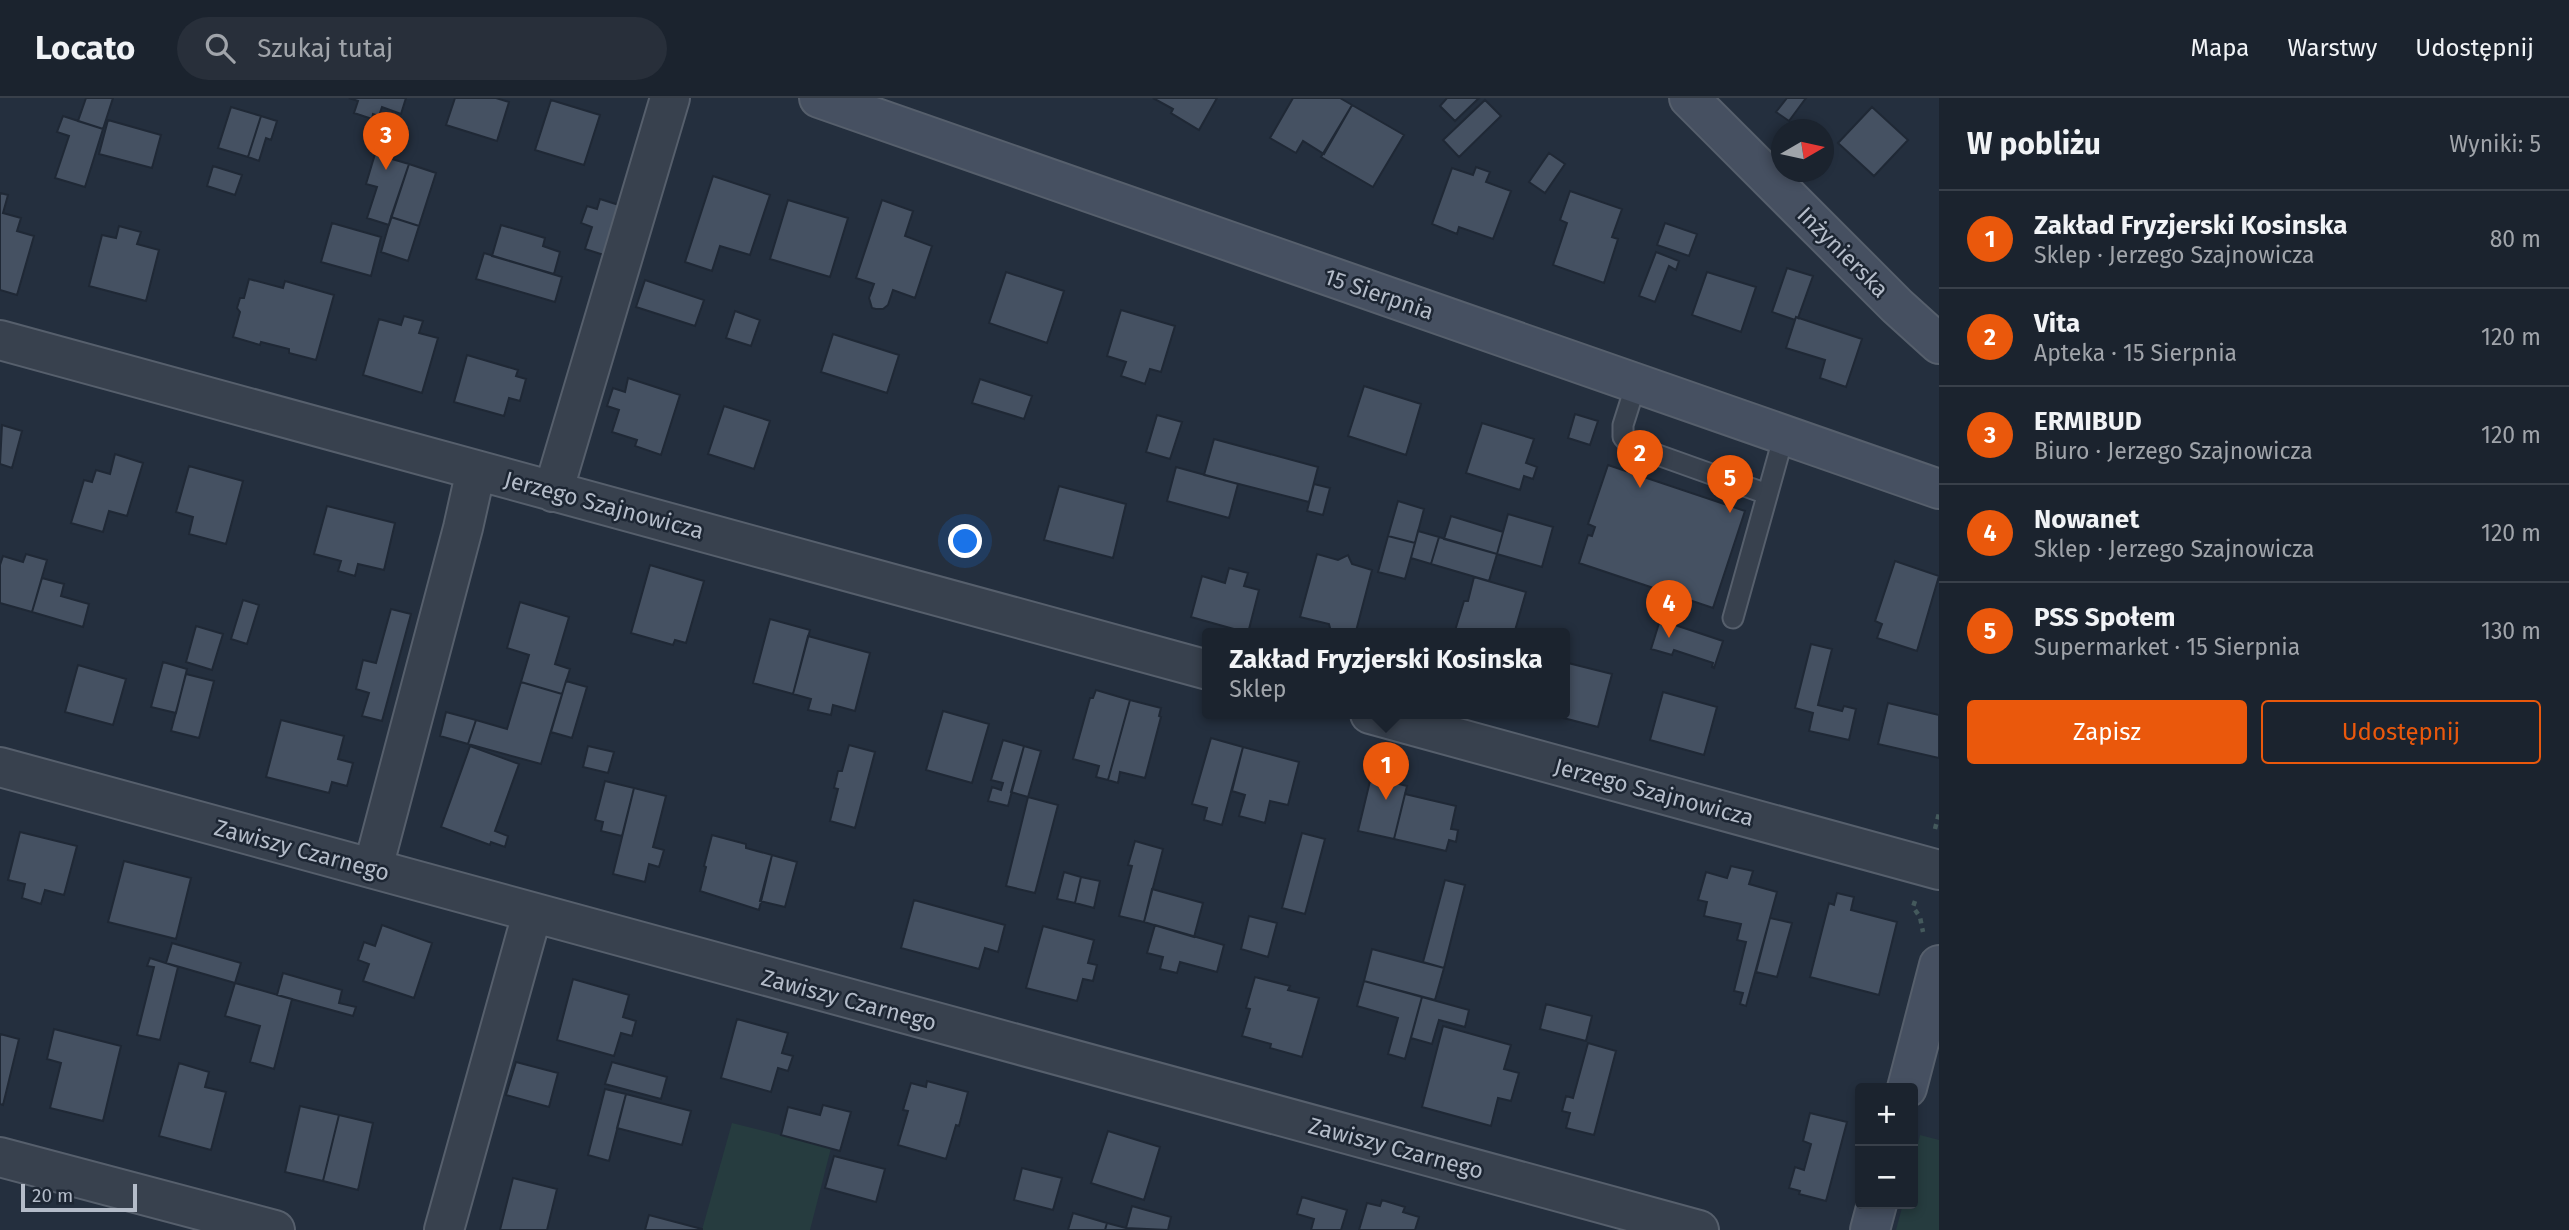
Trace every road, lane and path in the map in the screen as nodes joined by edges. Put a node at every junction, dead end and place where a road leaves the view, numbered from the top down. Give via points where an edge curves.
1 (670, 98) edge
2 (819, 98) edge
3 (1689, 98) edge
4 (0, 340) edge
5 (1939, 344) edge
6 (1636, 384) junction
7 (1784, 435) junction
8 (476, 470) junction
9 (1939, 489) edge
10 (553, 492) junction
11 (1767, 494) junction
12 (1733, 618) dead end
13 (1202, 668) edge
14 (1388, 719) edge
15 (0, 767) edge
16 (373, 868) junction
17 (1939, 870) edge
18 (533, 914) junction
19 (1939, 965) edge
20 (1908, 1083) edge
21 (0, 1157) edge
22 (1876, 1209) edge
23 (275, 1230) edge
24 (443, 1230) edge
25 (1699, 1230) edge
26 (1870, 1230) edge

1 - 10 street
2 - 6 main road, 15 Sierpnia
3 - 5 main road, Inżynierska
4 - 8 street, Jerzego Szajnowicza
6 - 7 main road, 15 Sierpnia
6 - 11 lane via 1623,425 1623,437 1630,445
7 - 9 main road, 15 Sierpnia
7 - 11 lane
8 - 10 street, Jerzego Szajnowicza
8 - 16 street
10 - 13 street, Jerzego Szajnowicza
11 - 12 lane
14 - 17 street, Jerzego Szajnowicza
15 - 16 street, Zawiszy Czarnego
16 - 18 street, Zawiszy Czarnego
18 - 24 street
18 - 25 street, Zawiszy Czarnego
19 - 20 main road
21 - 23 street
22 - 26 main road

